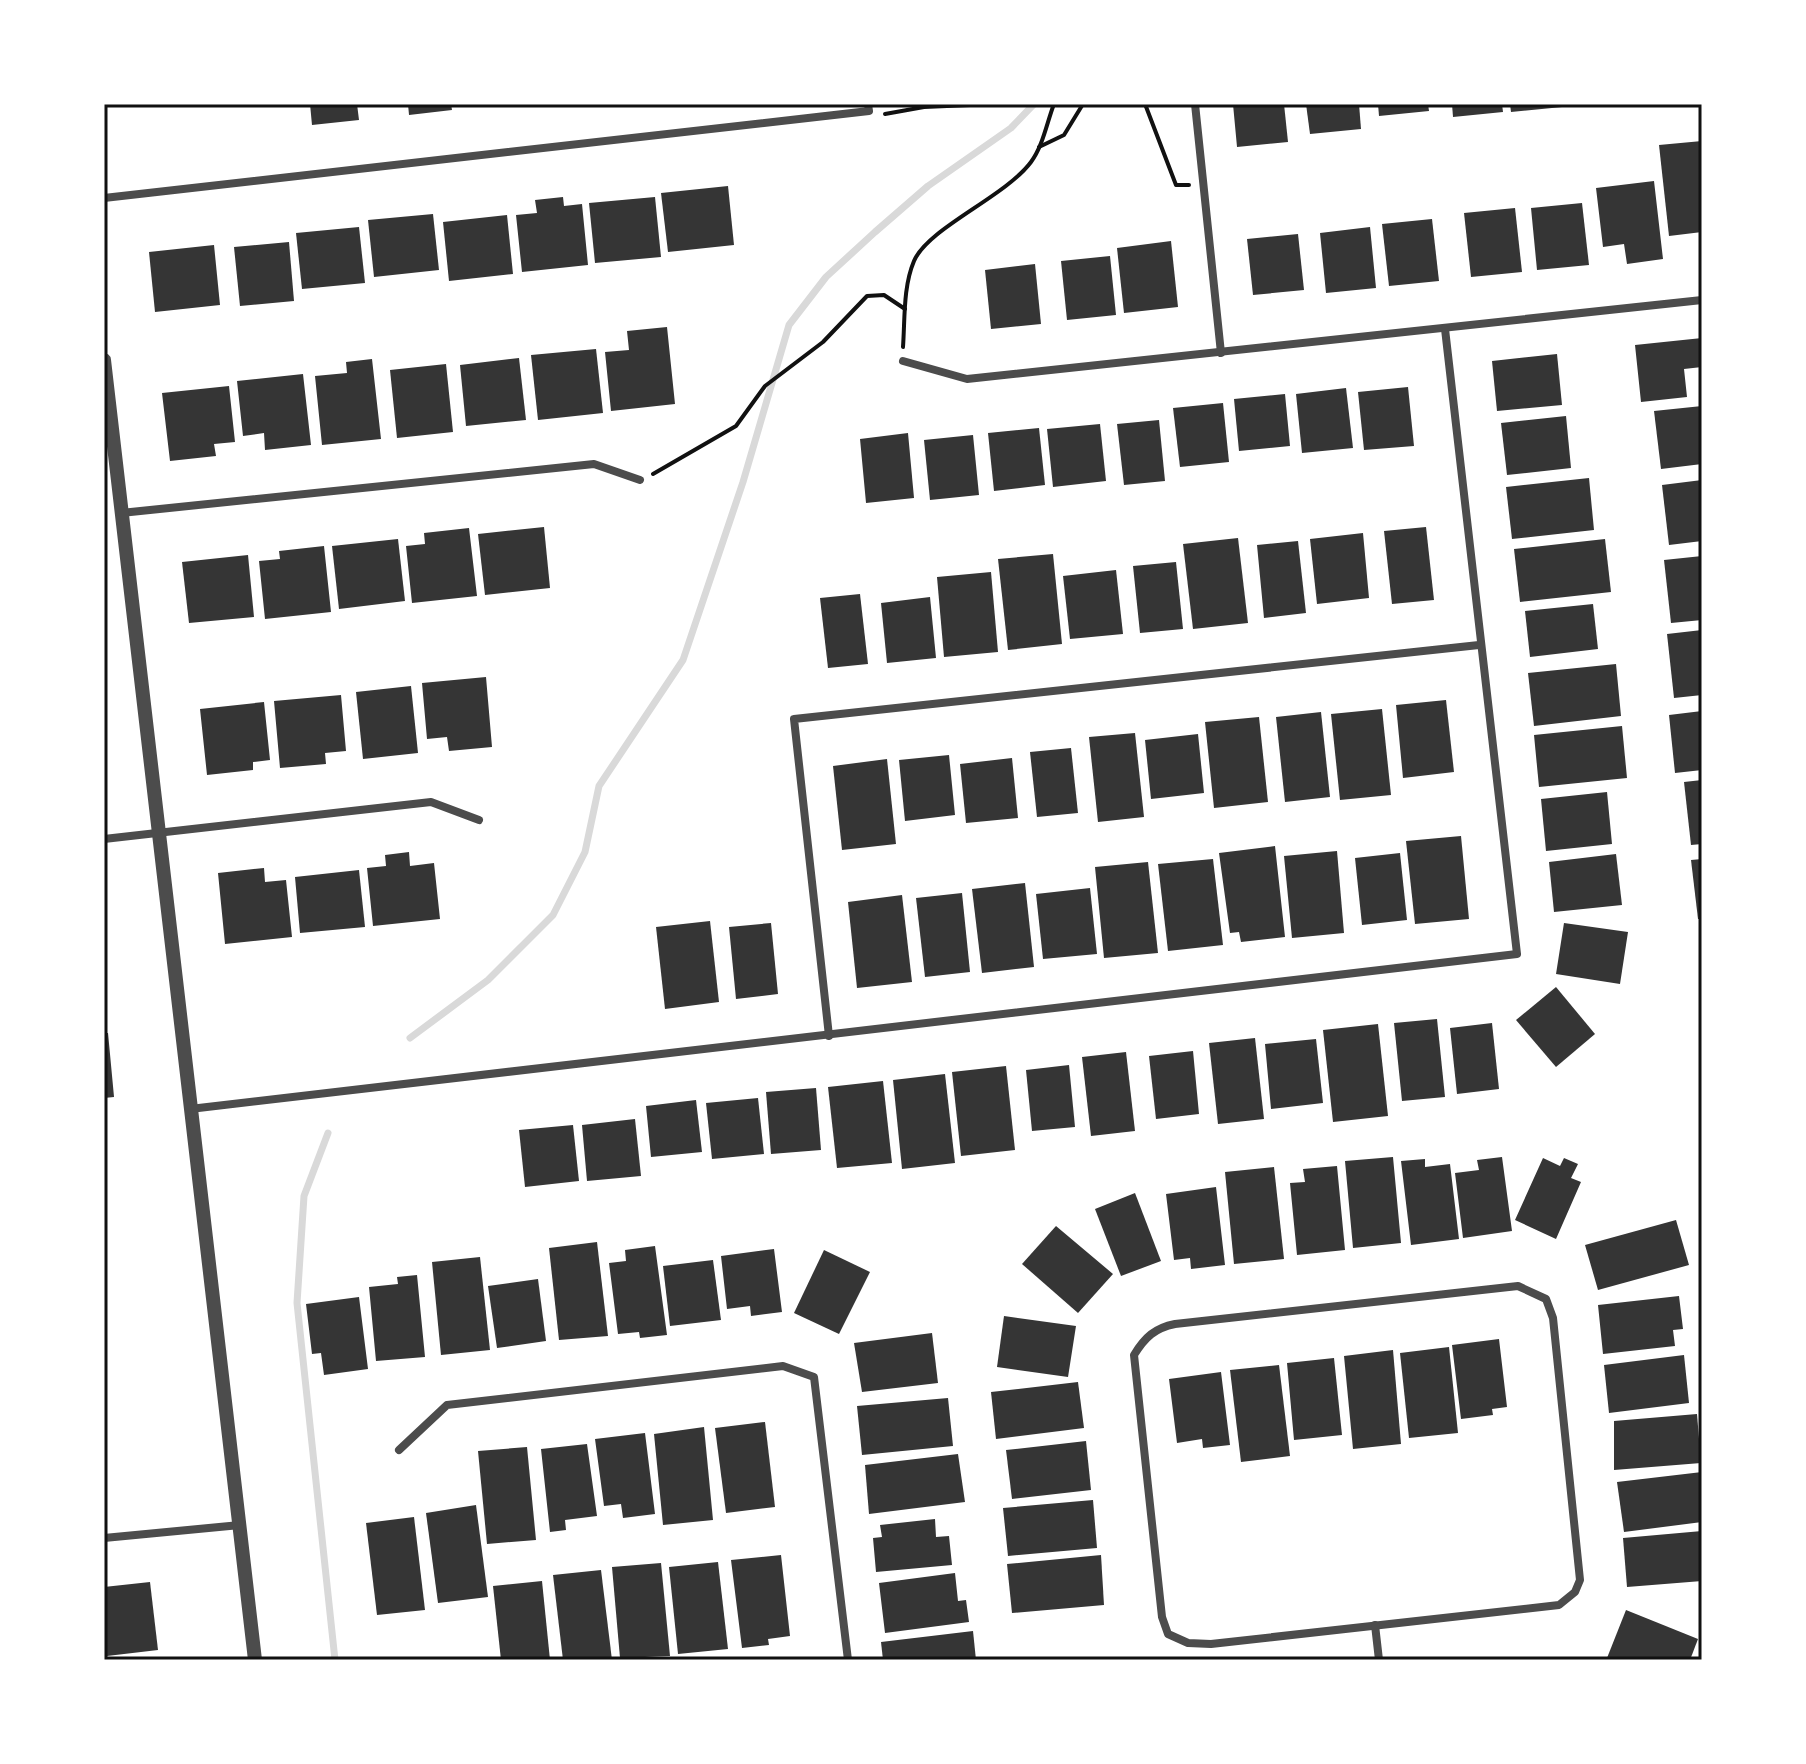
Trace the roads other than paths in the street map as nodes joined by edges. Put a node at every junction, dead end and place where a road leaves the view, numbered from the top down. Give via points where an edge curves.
1 (1195, 104) edge
2 (868, 108) edge
3 (104, 198) edge
4 (1702, 300) edge
5 (1445, 329) junction
6 (1221, 353) junction
7 (104, 360) edge
8 (903, 361) road end
9 (640, 480) road end
10 (121, 513) junction
11 (1479, 645) junction
12 (479, 820) dead end
13 (159, 833) junction
14 (104, 839) edge
15 (829, 1036) junction
16 (190, 1109) junction
17 (399, 1450) dead end
18 (240, 1524) junction
19 (104, 1538) edge
20 (1375, 1625) junction
21 (255, 1660) edge
22 (848, 1660) edge
23 (1379, 1660) edge

1 - 6 street
2 - 3 street
4 - 5 street
5 - 6 street
5 - 11 street
6 - 8 street via 967,379
7 - 10 street
9 - 10 street via 594,464
10 - 13 street
11 - 15 street via 1517,954
11 - 15 street via 794,719
12 - 13 street via 431,802
13 - 14 street
13 - 16 street
15 - 16 street
16 - 18 street
17 - 22 street via 447,1405 783,1366 814,1377
18 - 19 street
18 - 21 street
20 - 20 street via 1559,1605 1575,1592 1580,1580 1553,1318 1546,1299 1518,1286 1175,1324 1159,1327 1134,1355 1168,1634 1188,1643 1211,1644
20 - 23 street

